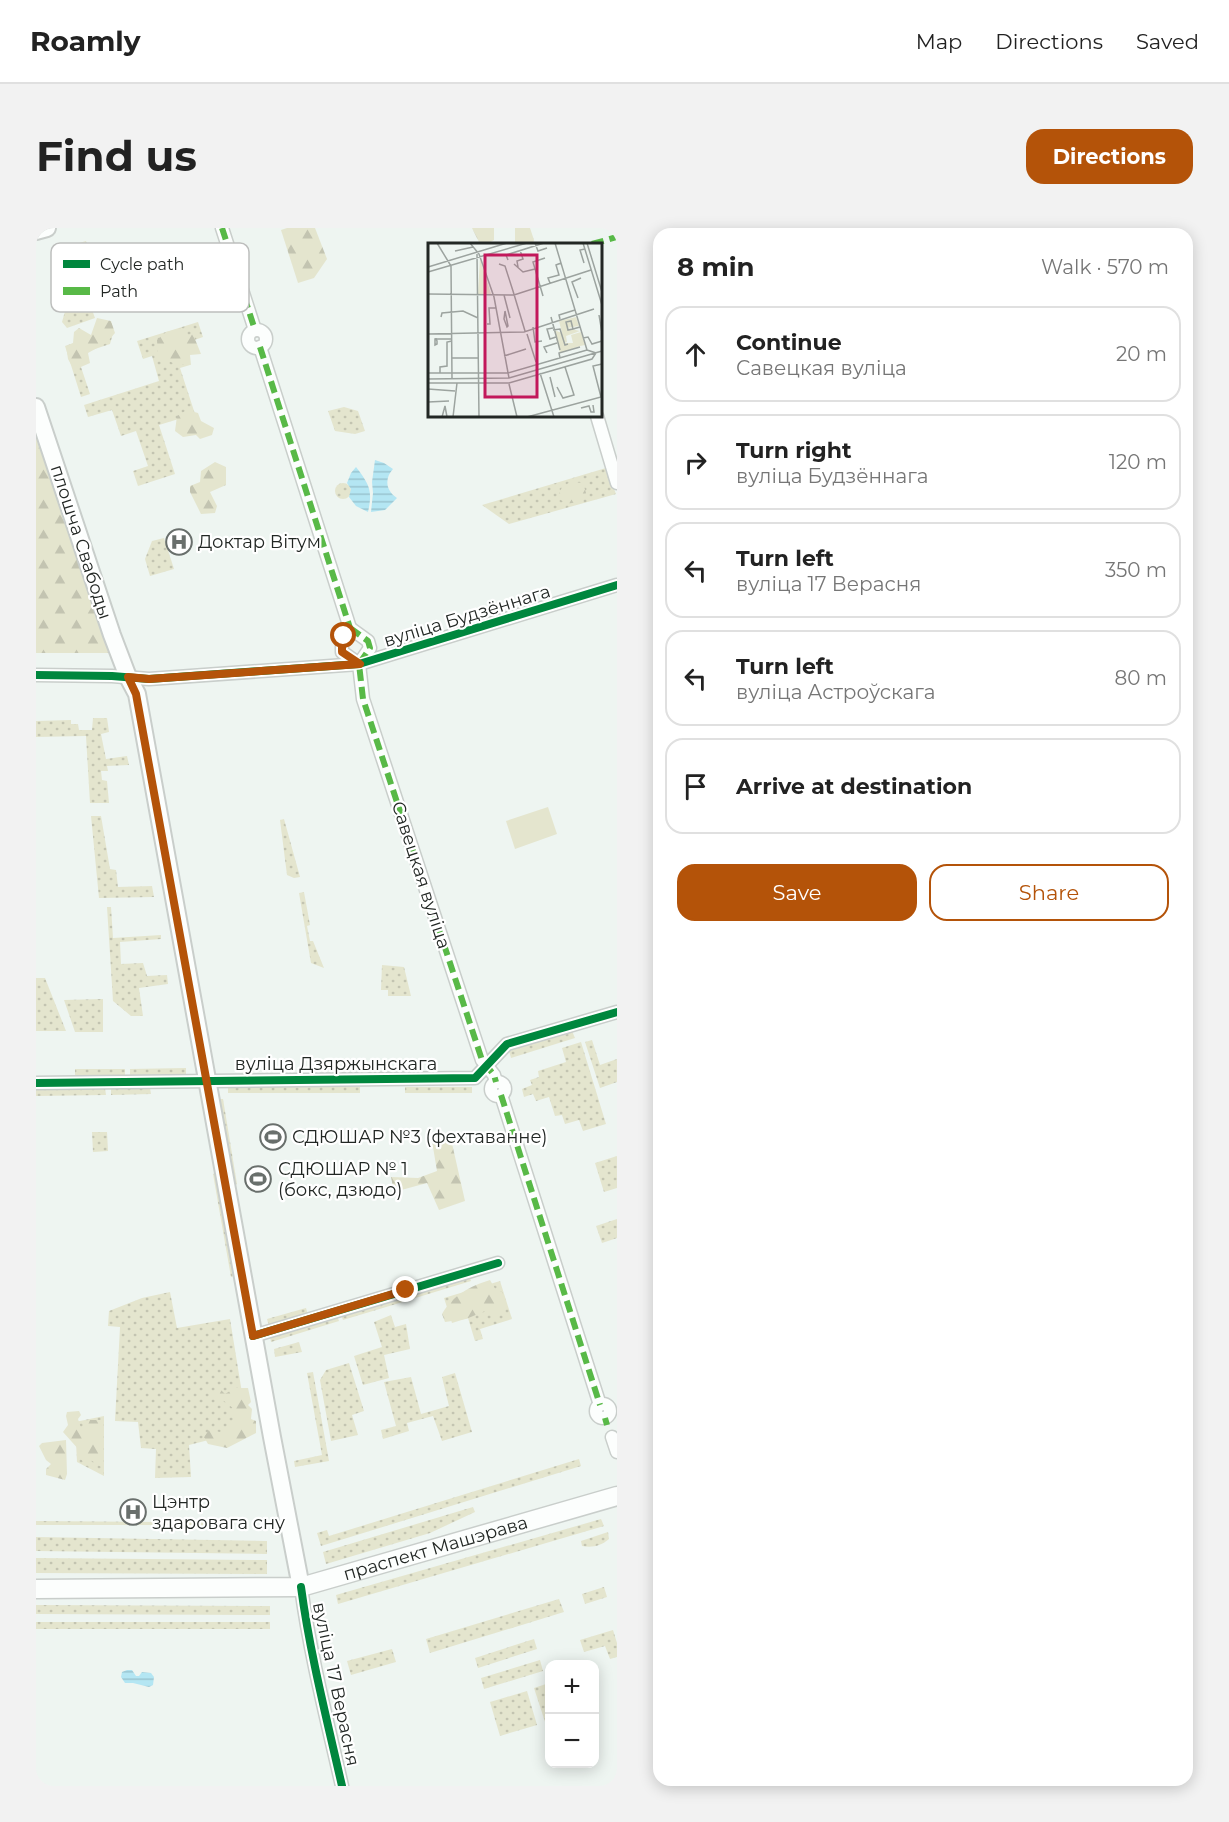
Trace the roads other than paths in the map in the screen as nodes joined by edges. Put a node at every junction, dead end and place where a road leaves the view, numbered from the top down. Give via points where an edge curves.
1 (47, 228) edge
2 (222, 228) edge
3 (36, 231) edge
4 (227, 243) edge
5 (249, 311) edge
6 (36, 407) edge
7 (597, 417) edge
8 (617, 483) edge
9 (617, 585) edge
10 (350, 628) junction
11 (360, 664) junction
12 (36, 675) edge
13 (128, 677) junction
14 (617, 1012) edge
15 (486, 1066) junction
16 (206, 1080) junction
17 (36, 1083) edge
18 (498, 1263) dead end
19 (253, 1336) junction
20 (617, 1452) edge
21 (617, 1496) edge
22 (301, 1587) junction
23 (36, 1589) edge
24 (342, 1786) edge

1 - 3 main road
2 - 4 street, Савецкая вуліца
5 - 10 street, Савецкая вуліца via 255,330 266,336 260,347
6 - 13 main road, плошча Свабоды
7 - 8 street
9 - 11 street, вуліца Будзённага
10 - 11 street, Савецкая вуліца via 342,652
10 - 11 street, Савецкая вуліца via 368,641 370,648
11 - 13 street, вуліца Будзённага via 149,679
11 - 15 street, Савецкая вуліца via 363,699
12 - 13 street, вуліца Будзённага
13 - 16 main road, вуліца 17 Верасня via 136,694
14 - 15 street, вуліца Дзяржынскага via 507,1044
15 - 16 street, вуліца Дзяржынскага via 474,1078
15 - 20 street, Савецкая вуліца via 496,1082 505,1086 501,1095 600,1405 609,1409 608,1426
16 - 17 street, вуліца Дзяржынскага
16 - 19 main road, вуліца 17 Верасня
18 - 19 street
19 - 22 main road, вуліца 17 Верасня
21 - 22 main road, праспект Машэрава
22 - 23 main road, праспект Машэрава
22 - 24 street, вуліца 17 Верасня

